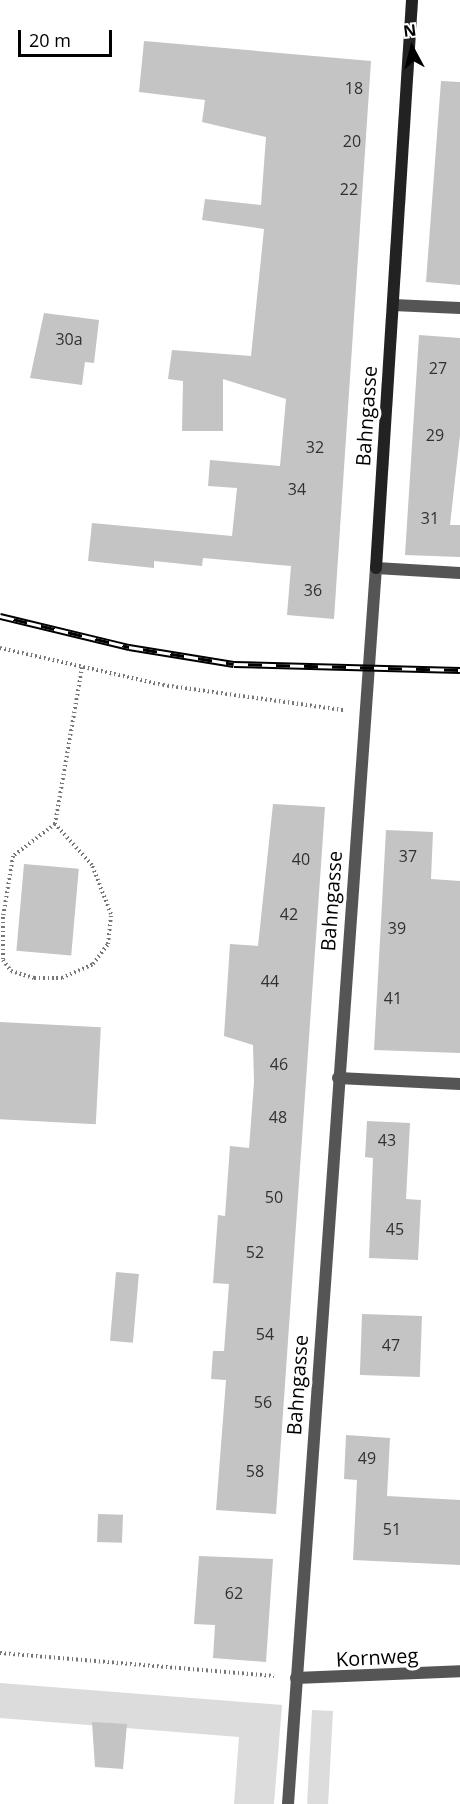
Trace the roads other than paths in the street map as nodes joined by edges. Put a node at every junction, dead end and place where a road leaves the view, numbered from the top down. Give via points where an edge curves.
1 (412, 0) edge
2 (393, 305) junction
3 (460, 308) edge
4 (376, 568) junction
5 (460, 573) edge
6 (338, 1078) junction
7 (460, 1084) edge
8 (460, 1671) edge
9 (296, 1678) junction
10 (288, 1804) edge

1 - 2 street, Bahngasse
2 - 3 street
2 - 4 street, Bahngasse
4 - 5 street
4 - 6 street, Bahngasse
6 - 7 street
6 - 9 street, Bahngasse
8 - 9 street, Kornweg
9 - 10 street, Bahngasse

